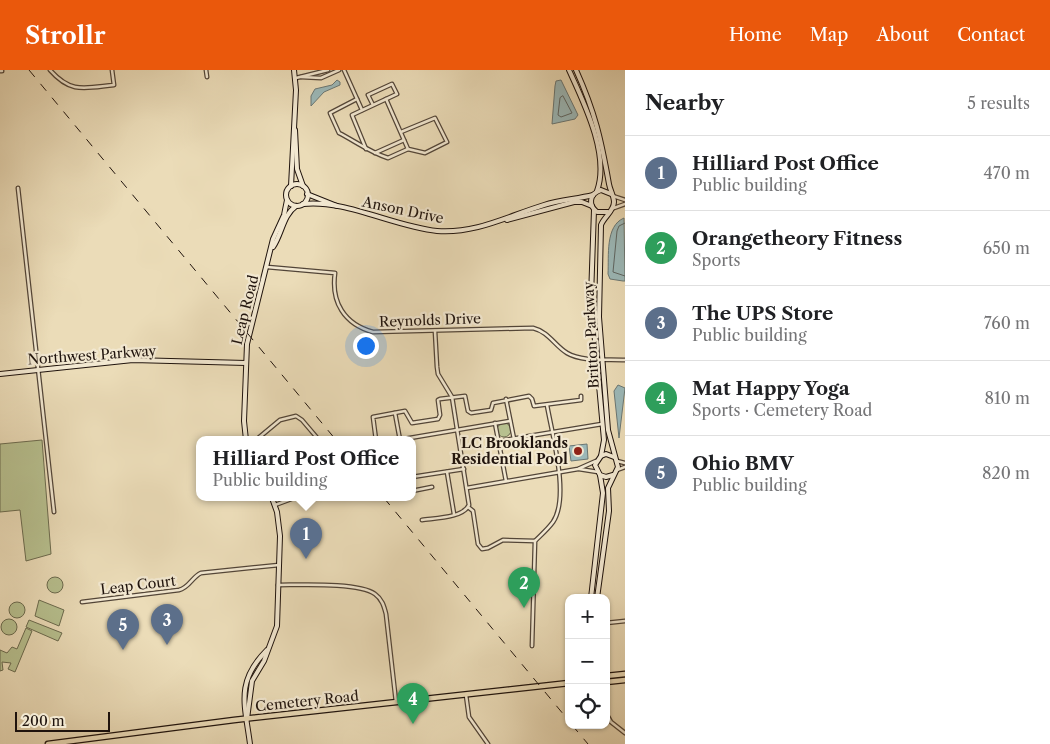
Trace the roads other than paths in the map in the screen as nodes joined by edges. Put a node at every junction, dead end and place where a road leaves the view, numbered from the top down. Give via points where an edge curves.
1 (50, 70) edge
2 (112, 70) edge
3 (206, 70) edge
4 (294, 70) edge
5 (328, 70) edge
6 (339, 70) edge
7 (344, 70) edge
8 (569, 70) edge
9 (576, 70) edge
10 (207, 77) dead end
11 (298, 78) junction
12 (357, 99) junction
13 (386, 99) junction
14 (373, 105) junction
15 (362, 110) junction
16 (294, 128) junction
17 (400, 132) junction
18 (404, 140) junction
19 (366, 149) junction
20 (408, 149) junction
21 (375, 153) junction
22 (291, 186) junction
23 (303, 187) junction
24 (18, 188) dead end
25 (597, 191) junction
26 (308, 194) junction
27 (593, 195) junction
28 (612, 195) junction
29 (287, 200) junction
30 (625, 200) edge
31 (303, 204) junction
32 (625, 204) edge
33 (297, 206) junction
34 (337, 206) junction
35 (593, 208) junction
36 (612, 208) junction
37 (608, 212) junction
38 (495, 223) junction
39 (272, 246) junction
40 (267, 268) junction
41 (435, 331) junction
42 (595, 358) junction
43 (602, 359) junction
44 (625, 360) edge
45 (246, 364) junction
46 (38, 370) junction
47 (0, 374) edge
48 (581, 396) dead end
49 (452, 397) junction
50 (506, 400) junction
51 (547, 404) junction
52 (395, 413) junction
53 (510, 421) junction
54 (496, 423) junction
55 (602, 424) junction
56 (458, 430) junction
57 (552, 432) junction
58 (246, 436) edge
59 (261, 436) edge
60 (315, 436) edge
61 (375, 436) edge
62 (400, 436) edge
63 (416, 437) edge
64 (514, 439) junction
65 (498, 441) junction
66 (601, 456) junction
67 (615, 459) junction
68 (596, 462) junction
69 (625, 463) edge
70 (625, 467) edge
71 (464, 469) junction
72 (578, 469) junction
73 (617, 470) junction
74 (447, 472) junction
75 (558, 472) junction
76 (599, 474) junction
77 (613, 475) junction
78 (416, 476) edge
79 (506, 481) junction
80 (432, 487) dead end
81 (467, 488) junction
82 (416, 490) edge
83 (274, 501) edge
84 (287, 501) edge
85 (275, 506) junction
86 (468, 507) junction
87 (54, 512) dead end
88 (454, 514) junction
89 (422, 520) dead end
90 (535, 542) junction
91 (279, 565) junction
92 (278, 584) junction
93 (592, 594) edge
94 (598, 594) edge
95 (82, 602) dead end
96 (625, 621) edge
97 (610, 623) edge
98 (532, 646) dead end
99 (625, 674) edge
100 (610, 676) edge
101 (625, 680) edge
102 (610, 682) edge
103 (565, 683) edge
104 (466, 694) junction
105 (396, 702) junction
106 (247, 719) junction
107 (610, 720) edge
108 (625, 734) edge
109 (100, 737) junction
110 (48, 744) edge
111 (101, 744) edge
112 (250, 744) edge
113 (488, 744) edge

1 - 2 street via 70,86 94,87 114,84
3 - 10 street
4 - 11 street
5 - 11 street
6 - 11 street via 321,78
7 - 12 street
8 - 25 street via 594,132 601,170
9 - 28 street via 600,130
11 - 16 street
12 - 15 street
12 - 19 street via 331,111 330,116 339,133
13 - 14 street
13 - 14 street via 397,94 392,84 368,95
13 - 17 street
14 - 15 street
15 - 19 street via 352,118
16 - 22 street
16 - 23 street via 297,169
17 - 18 street
17 - 20 street via 435,118 446,140 446,144 425,153
18 - 20 street
18 - 21 street
19 - 21 street
20 - 21 street via 388,158
22 - 23 street
22 - 29 street via 286,192
23 - 26 street
24 - 46 street
25 - 27 street
25 - 28 street via 604,190
26 - 31 street
26 - 34 street, Anson Drive
27 - 35 street
27 - 38 street, Anson Drive via 548,204
28 - 30 street
28 - 36 street
29 - 33 street
29 - 39 street, Leap Road
31 - 33 street
31 - 34 street, Anson Drive
32 - 36 street
33 - 39 street, Leap Road via 288,213
34 - 38 street, Anson Drive via 435,230 468,230
35 - 37 street via 601,214
35 - 38 street, Anson Drive via 574,202
35 - 42 street, Britton Parkway via 591,297
36 - 37 street
37 - 43 street, Britton Parkway via 601,225 598,274
39 - 40 street, Leap Road
40 - 41 street, Reynolds Drive via 335,273 334,290 340,308 353,324 366,330
40 - 45 street, Leap Road via 247,344
41 - 42 street, Reynolds Drive via 533,328 546,333 569,355
41 - 49 street via 438,374
42 - 43 street, Reynolds Drive
42 - 55 street, Britton Parkway
43 - 44 street, Reynolds Drive
43 - 67 street, Britton Parkway via 608,430
45 - 46 street, Northwest Parkway via 133,360
45 - 58 street, Leap Road
46 - 47 street, Northwest Parkway
46 - 87 street
48 - 51 street via 581,400
49 - 50 street via 464,396 469,413 491,410 493,402
49 - 52 street via 438,400 438,419 412,423 407,412
49 - 56 street
50 - 51 street via 529,396 534,406
50 - 53 street
51 - 57 street
52 - 61 street via 373,418
52 - 62 street
53 - 54 street
53 - 64 street
54 - 56 street
54 - 65 street
55 - 57 street
55 - 66 street, Britton Parkway via 604,445
56 - 63 street
56 - 71 street
57 - 64 street
57 - 75 street
59 - 60 street via 280,420 296,416
64 - 65 street
65 - 79 street
66 - 67 street via 606,454
66 - 68 street
67 - 69 street
67 - 73 street
68 - 72 street
68 - 76 street
70 - 73 street
71 - 74 street
71 - 81 street
72 - 75 street
72 - 76 street
73 - 77 street
74 - 78 street
74 - 88 street
75 - 79 street
75 - 90 street via 561,505 554,521
76 - 77 street
76 - 93 street via 604,494
77 - 94 street via 608,488 609,511
79 - 81 street
80 - 82 street
81 - 86 street
83 - 85 street
84 - 85 street
85 - 91 street via 279,528
86 - 88 street
86 - 90 street via 473,511 478,544 482,548 503,540
88 - 89 street
90 - 98 street
91 - 92 street
91 - 95 street, Leap Court via 201,573 179,590
92 - 105 street via 354,587 377,595 386,614
92 - 106 street via 276,632 252,681
96 - 97 street
99 - 100 main road
101 - 102 main road
103 - 104 main road, Cemetery Road
104 - 105 main road, Cemetery Road
104 - 113 street via 469,716
105 - 106 main road, Cemetery Road
106 - 109 main road, Cemetery Road
106 - 112 street
107 - 108 street
109 - 110 main road, Cemetery Road
109 - 111 street

